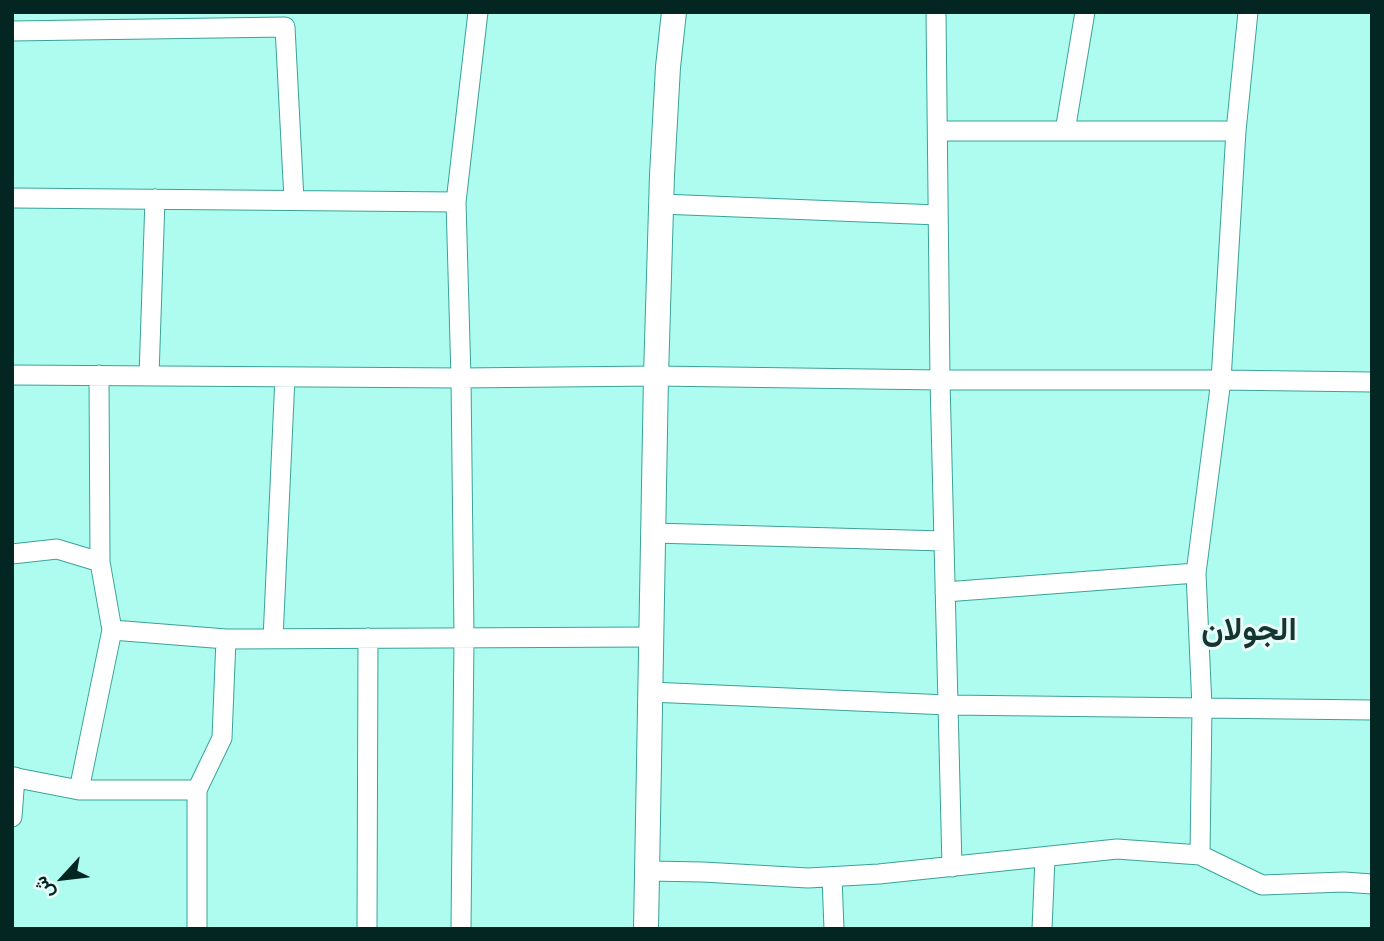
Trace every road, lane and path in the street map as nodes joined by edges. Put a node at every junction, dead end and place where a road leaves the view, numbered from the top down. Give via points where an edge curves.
1 (478, 12) edge
2 (674, 12) edge
3 (936, 12) edge
4 (1085, 12) edge
5 (1248, 12) edge
6 (12, 31) edge
7 (937, 131) junction
8 (1065, 131) junction
9 (1236, 131) junction
10 (12, 198) edge
11 (155, 198) junction
12 (295, 200) junction
13 (456, 202) junction
14 (661, 204) junction
15 (938, 215) junction
16 (12, 375) edge
17 (100, 375) junction
18 (149, 376) junction
19 (656, 376) junction
20 (285, 377) junction
21 (461, 378) junction
22 (940, 380) junction
23 (1221, 380) junction
24 (1372, 382) edge
25 (653, 533) junction
26 (944, 541) junction
27 (12, 554) edge
28 (100, 562) junction
29 (1196, 573) junction
30 (945, 593) junction
31 (112, 631) junction
32 (464, 637) junction
33 (650, 637) junction
34 (368, 638) junction
35 (226, 639) junction
36 (273, 639) junction
37 (650, 692) junction
38 (948, 705) junction
39 (1202, 707) junction
40 (1372, 710) edge
41 (14, 777) edge
42 (79, 790) junction
43 (197, 790) junction
44 (12, 817) edge
45 (1200, 855) junction
46 (1045, 858) junction
47 (952, 867) junction
48 (648, 871) junction
49 (832, 877) junction
50 (1372, 884) edge
51 (197, 929) edge
52 (368, 929) edge
53 (461, 929) edge
54 (646, 929) edge
55 (834, 929) edge
56 (1042, 929) edge

1 - 13 street
2 - 14 street
3 - 7 street
4 - 8 street
5 - 9 street
6 - 12 street via 285,27
7 - 8 street
7 - 15 street
8 - 9 street
9 - 23 street
10 - 11 street
11 - 12 street
11 - 18 street
12 - 13 street
13 - 21 street
14 - 15 street
14 - 19 street
15 - 22 street
16 - 17 street
17 - 18 street
17 - 28 street
18 - 20 street
19 - 21 street
19 - 22 street
19 - 25 street
20 - 21 street
20 - 36 street
21 - 32 street
22 - 23 street
22 - 26 street
23 - 24 street
23 - 29 street
25 - 26 street
25 - 33 street
26 - 30 street
27 - 28 street via 57,550
28 - 31 street
29 - 30 street
29 - 39 street
30 - 38 street
31 - 35 street
31 - 42 street
32 - 33 street
32 - 34 street
32 - 53 street
33 - 37 street
34 - 36 street
34 - 52 street
35 - 36 street
35 - 43 street via 222,738
37 - 38 street
37 - 48 street
38 - 39 street
38 - 47 street
39 - 40 street
39 - 45 street
41 - 42 street
41 - 44 street
42 - 43 street
43 - 51 street
45 - 46 street via 1117,849
45 - 50 street via 1262,885
46 - 47 street
46 - 56 street
47 - 49 street
48 - 49 street
48 - 54 street
49 - 55 street

